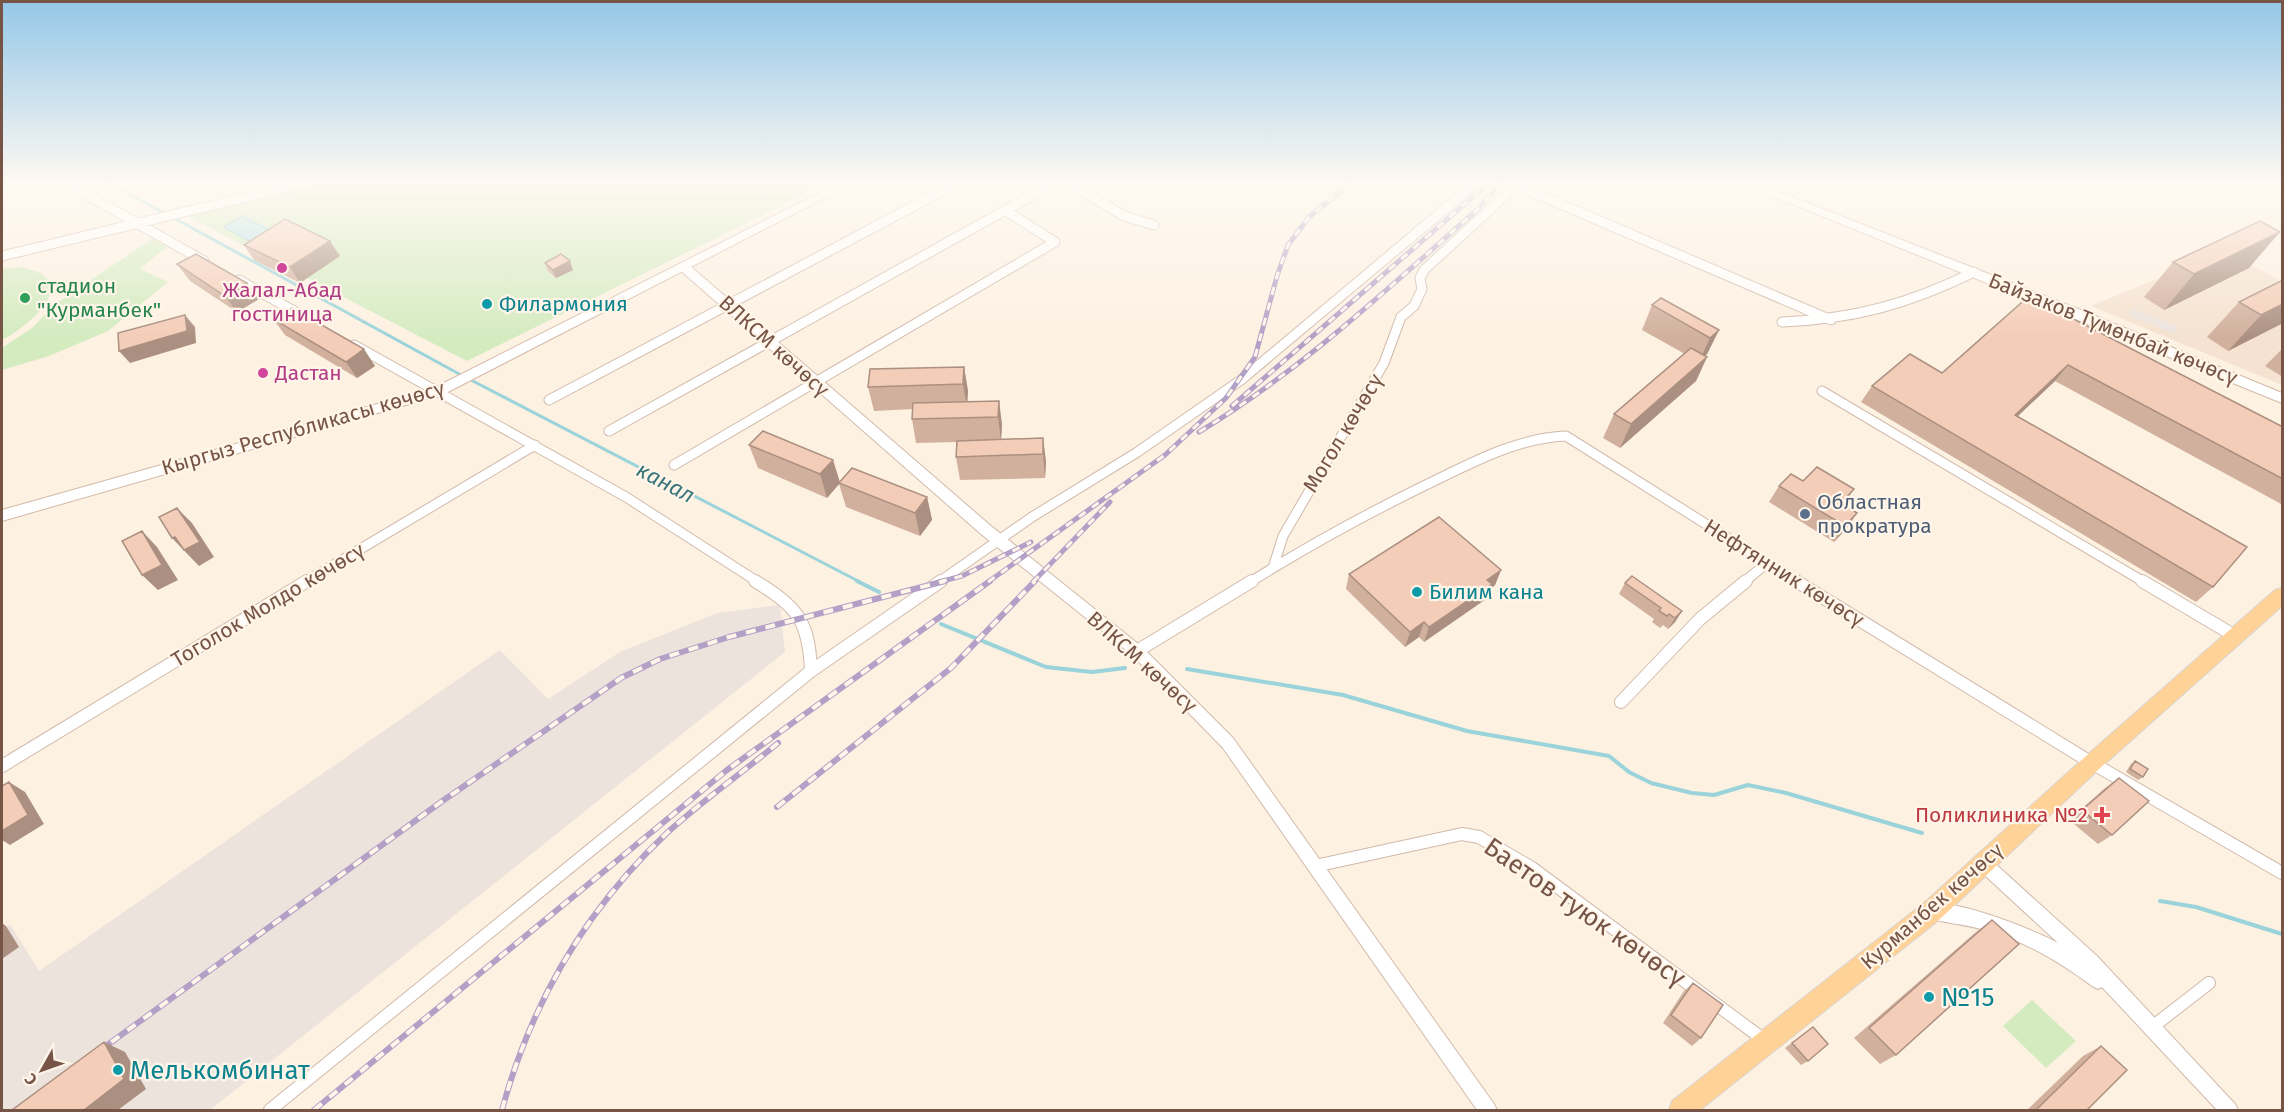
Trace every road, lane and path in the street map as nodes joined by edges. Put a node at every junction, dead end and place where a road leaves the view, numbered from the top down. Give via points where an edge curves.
1 (100, 234) edge
2 (156, 234) edge
3 (751, 234) edge
4 (861, 234) edge
5 (965, 234) edge
6 (1042, 234) edge
7 (1415, 234) edge
8 (1463, 234) edge
9 (1633, 234) edge
10 (1876, 234) edge
11 (2, 256) edge
12 (217, 268) edge
13 (685, 268) junction
14 (1974, 272) junction
15 (227, 274) edge
16 (727, 305) junction
17 (307, 318) edge
18 (1831, 320) junction
19 (1782, 322) dead end
20 (347, 340) edge
21 (770, 342) junction
22 (814, 382) junction
23 (439, 391) junction
24 (1822, 391) dead end
25 (2283, 398) edge
26 (549, 400) dead end
27 (609, 431) dead end
28 (535, 445) junction
29 (674, 465) dead end
30 (2, 516) edge
31 (998, 540) junction
32 (1767, 563) junction
33 (1273, 568) junction
34 (2283, 595) edge
35 (2235, 636) junction
36 (1137, 651) junction
37 (811, 671) junction
38 (1621, 702) dead end
39 (2092, 763) junction
40 (2, 766) edge
41 (1984, 864) junction
42 (1315, 866) junction
43 (2283, 873) edge
44 (1932, 911) junction
45 (2209, 983) dead end
46 (2124, 1000) junction
47 (2151, 1028) junction
48 (1768, 1042) junction
49 (270, 1110) edge
50 (1488, 1110) edge
51 (1681, 1110) edge
52 (2229, 1110) edge

1 - 11 street
2 - 12 street
3 - 13 main road, Кыргыз Республикасы көчөсү
4 - 16 street
5 - 21 street
6 - 22 street via 1055,242
7 - 31 street via 1242,380
8 - 33 street, Могол көчөсү via 1424,270 1420,278 1422,289 1414,306 1401,317 1384,363 1282,536
9 - 18 street, Могол көчөсү
10 - 14 main road, Байзаков Түмөнбай көчөсү
13 - 16 street, ВЛКСМ көчөсү
13 - 23 main road, Кыргыз Республикасы көчөсү
14 - 18 street via 1936,292 1879,312
14 - 25 main road, Байзаков Түмөнбай көчөсү
15 - 17 street
16 - 21 street, ВЛКСМ көчөсү
16 - 26 street
18 - 19 street
20 - 23 street
21 - 22 street, ВЛКСМ көчөсү
21 - 27 street
22 - 29 street
22 - 31 street, ВЛКСМ көчөсү
23 - 28 street
23 - 30 main road, Кыргыз Республикасы көчөсү
24 - 35 street
28 - 37 street via 626,497 784,599 809,631
28 - 40 street, Тоголок Молдо көчөсү via 222,630
31 - 36 street, ВЛКСМ көчөсү
31 - 37 street
32 - 33 street, Нефтянник көчөсү via 1566,436 1553,436 1489,455
32 - 38 street via 1700,619
32 - 39 street, Нефтянник көчөсү
33 - 36 street
34 - 35 main road, Курманбек көчөсү
35 - 39 main road, Курманбек көчөсү
36 - 42 street, ВЛКСМ көчөсү via 1228,743
37 - 49 street
39 - 41 main road, Курманбек көчөсү
39 - 43 street, Нефтянник көчөсү
41 - 44 main road, Курманбек көчөсү
41 - 46 street via 2091,962
42 - 48 street, Баетов туюк көчөсү via 1462,834 1479,837 1532,868
42 - 50 street, ВЛКСМ көчөсү
44 - 46 street via 1998,923 2029,935 2055,948
44 - 48 main road, Курманбек көчөсү
45 - 47 street
46 - 47 street
47 - 52 street
48 - 51 main road, Курманбек көчөсү

